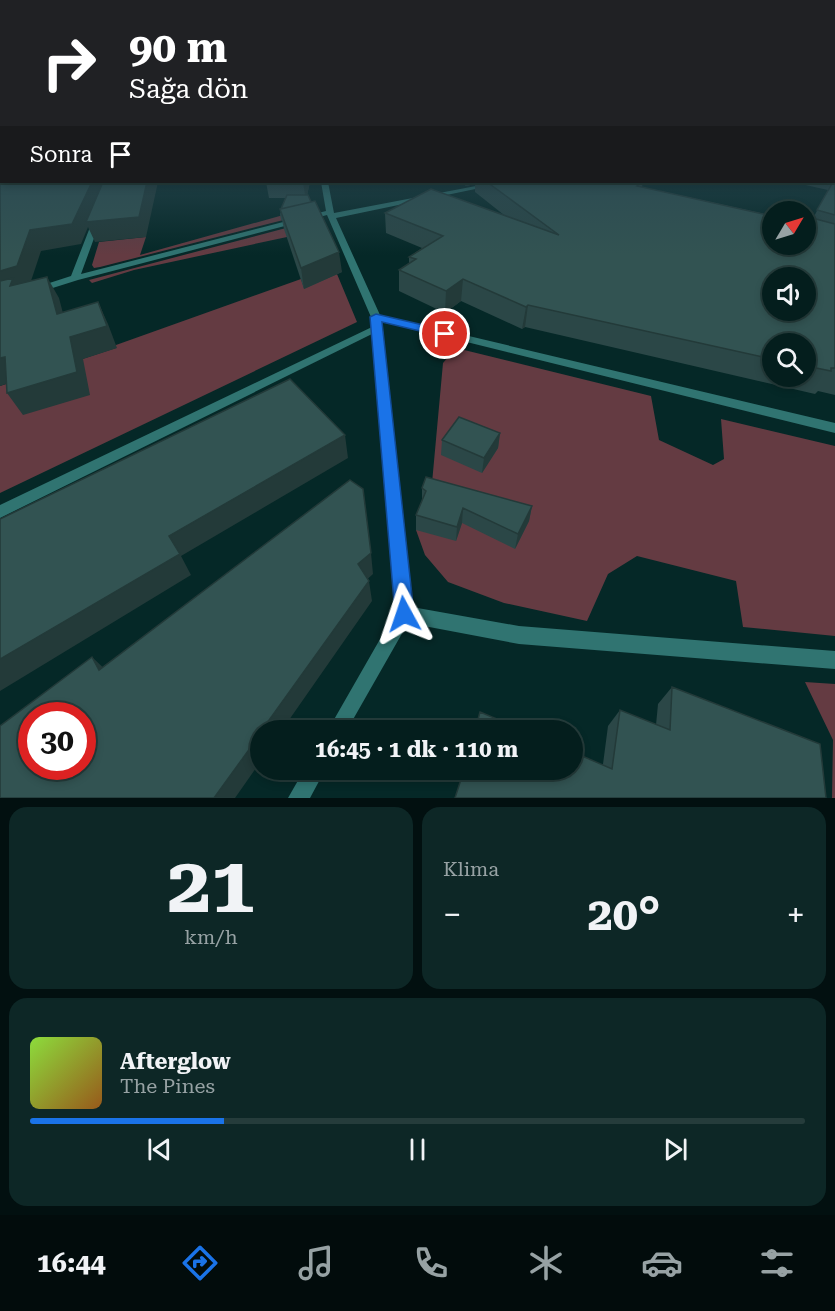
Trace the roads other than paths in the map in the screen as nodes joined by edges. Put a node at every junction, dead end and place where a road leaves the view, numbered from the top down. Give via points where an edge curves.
1 (324, 183) edge
2 (500, 183) edge
3 (99, 214) edge
4 (331, 214) junction
5 (75, 278) junction
6 (32, 292) edge
7 (377, 323) junction
8 (835, 428) edge
9 (0, 512) edge
10 (404, 614) junction
11 (835, 660) edge
12 (343, 720) edge
13 (309, 780) edge
14 (298, 798) edge

1 - 4 street
2 - 4 street
3 - 5 street
4 - 5 street
4 - 7 street
5 - 6 street
7 - 8 street
7 - 9 street
7 - 10 street
10 - 11 street via 519,635
10 - 12 street
13 - 14 street

